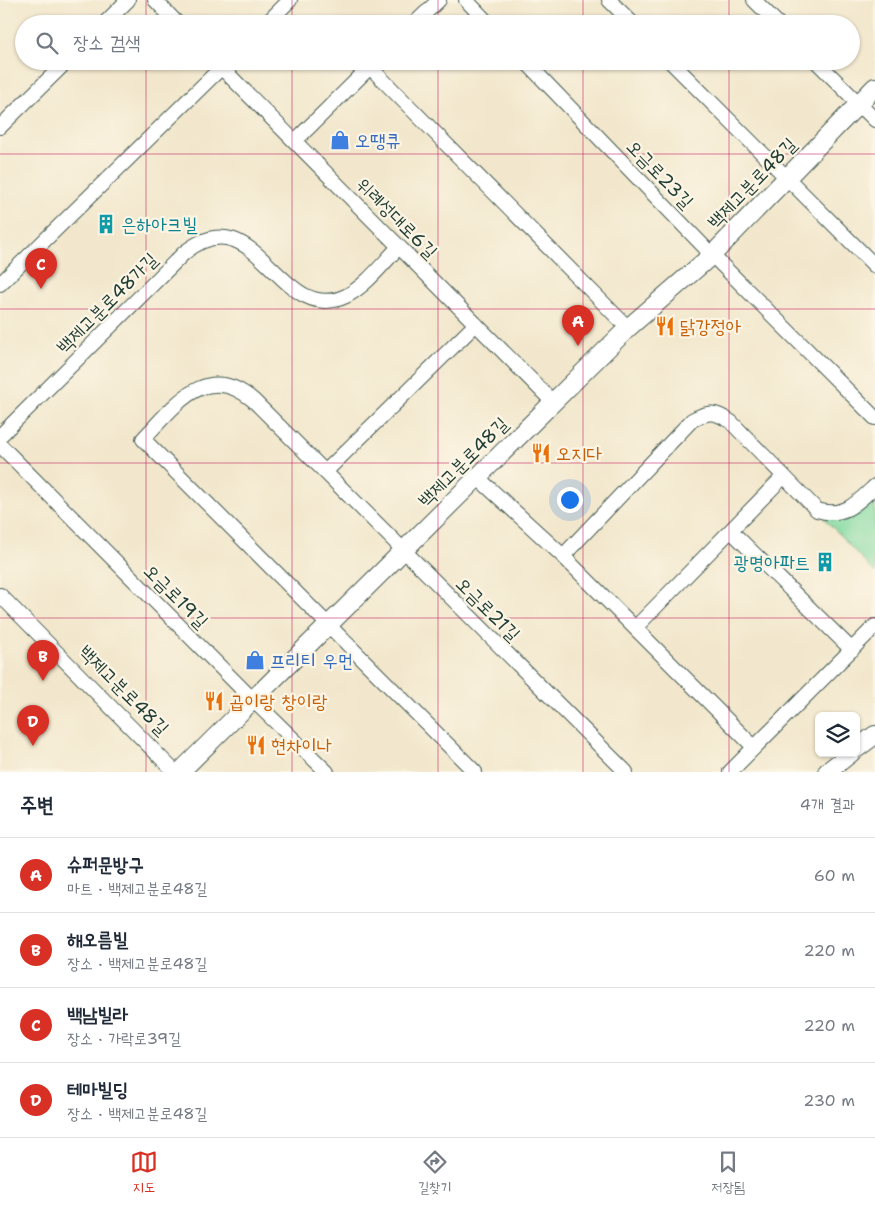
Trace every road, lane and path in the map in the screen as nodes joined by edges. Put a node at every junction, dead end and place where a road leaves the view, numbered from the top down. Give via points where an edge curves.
1 (128, 0) edge
2 (155, 0) edge
3 (290, 0) edge
4 (438, 0) edge
5 (466, 0) edge
6 (609, 0) edge
7 (754, 0) edge
8 (113, 15) edge
9 (169, 15) edge
10 (275, 15) edge
11 (423, 15) edge
12 (480, 15) edge
13 (624, 15) edge
14 (769, 15) edge
15 (58, 70) edge
16 (214, 70) edge
17 (228, 70) edge
18 (367, 70) edge
19 (379, 70) edge
20 (534, 70) edge
21 (679, 70) edge
22 (825, 70) edge
23 (875, 88) edge
24 (859, 104) junction
25 (875, 120) edge
26 (0, 127) edge
27 (295, 141) junction
28 (787, 178) junction
29 (399, 246) junction
30 (712, 255) junction
31 (875, 266) edge
32 (0, 284) edge
33 (476, 324) junction
34 (628, 328) junction
35 (553, 402) junction
36 (875, 418) edge
37 (0, 436) edge
38 (0, 445) edge
39 (325, 472) junction
40 (784, 476) junction
41 (477, 477) junction
42 (875, 486) edge
43 (731, 531) junction
44 (403, 552) junction
45 (562, 556) junction
46 (0, 595) edge
47 (328, 626) junction
48 (875, 626) edge
49 (635, 628) junction
50 (852, 650) junction
51 (252, 700) junction
52 (875, 734) edge
53 (860, 746) edge
54 (754, 748) junction
55 (846, 757) edge
56 (175, 772) edge
57 (180, 772) edge
58 (326, 772) edge
59 (475, 772) edge
60 (626, 772) edge
61 (730, 772) edge
62 (828, 772) edge

1 - 8 street
2 - 9 street
3 - 10 street
4 - 11 street
5 - 12 street
6 - 13 street
7 - 14 street
15 - 26 street
16 - 32 street
17 - 27 street, 위례성대로6길
18 - 27 street
19 - 34 street
20 - 30 street, 오금로23길
21 - 28 street
22 - 24 street
23 - 24 street, 백제고분로48길
24 - 25 street
24 - 28 street, 백제고분로48길
27 - 29 street, 위례성대로6길
28 - 30 street, 백제고분로48길
28 - 31 street
29 - 33 street, 위례성대로6길
29 - 37 street, 백제고분로48가길 via 354,291 334,300 322,300 296,291 243,243 221,238 203,240 184,252
30 - 34 street, 백제고분로48길
30 - 36 street, 오금로23길
33 - 35 street, 위례성대로6길
33 - 39 street
34 - 35 street, 백제고분로48길
35 - 41 street, 백제고분로48길
38 - 51 street, 오금로19길
39 - 44 street, 오금로21길
39 - 47 street, 오금로21길 via 253,400 229,386 212,384 192,391 143,439
40 - 42 street via 817,510 829,514 847,510
40 - 43 street
40 - 45 street via 731,422 719,413 704,414 692,420
41 - 44 street, 백제고분로48길
41 - 45 street
43 - 49 street
43 - 50 street
44 - 47 street, 백제고분로48길
44 - 60 street, 오금로21길
45 - 49 street
46 - 56 street, 백제고분로48길
47 - 51 street, 백제고분로48길
47 - 59 street
48 - 50 street
49 - 54 street
50 - 54 street
51 - 57 street, 백제고분로48길
51 - 58 street, 오금로19길
52 - 53 street
54 - 61 street
55 - 62 street

